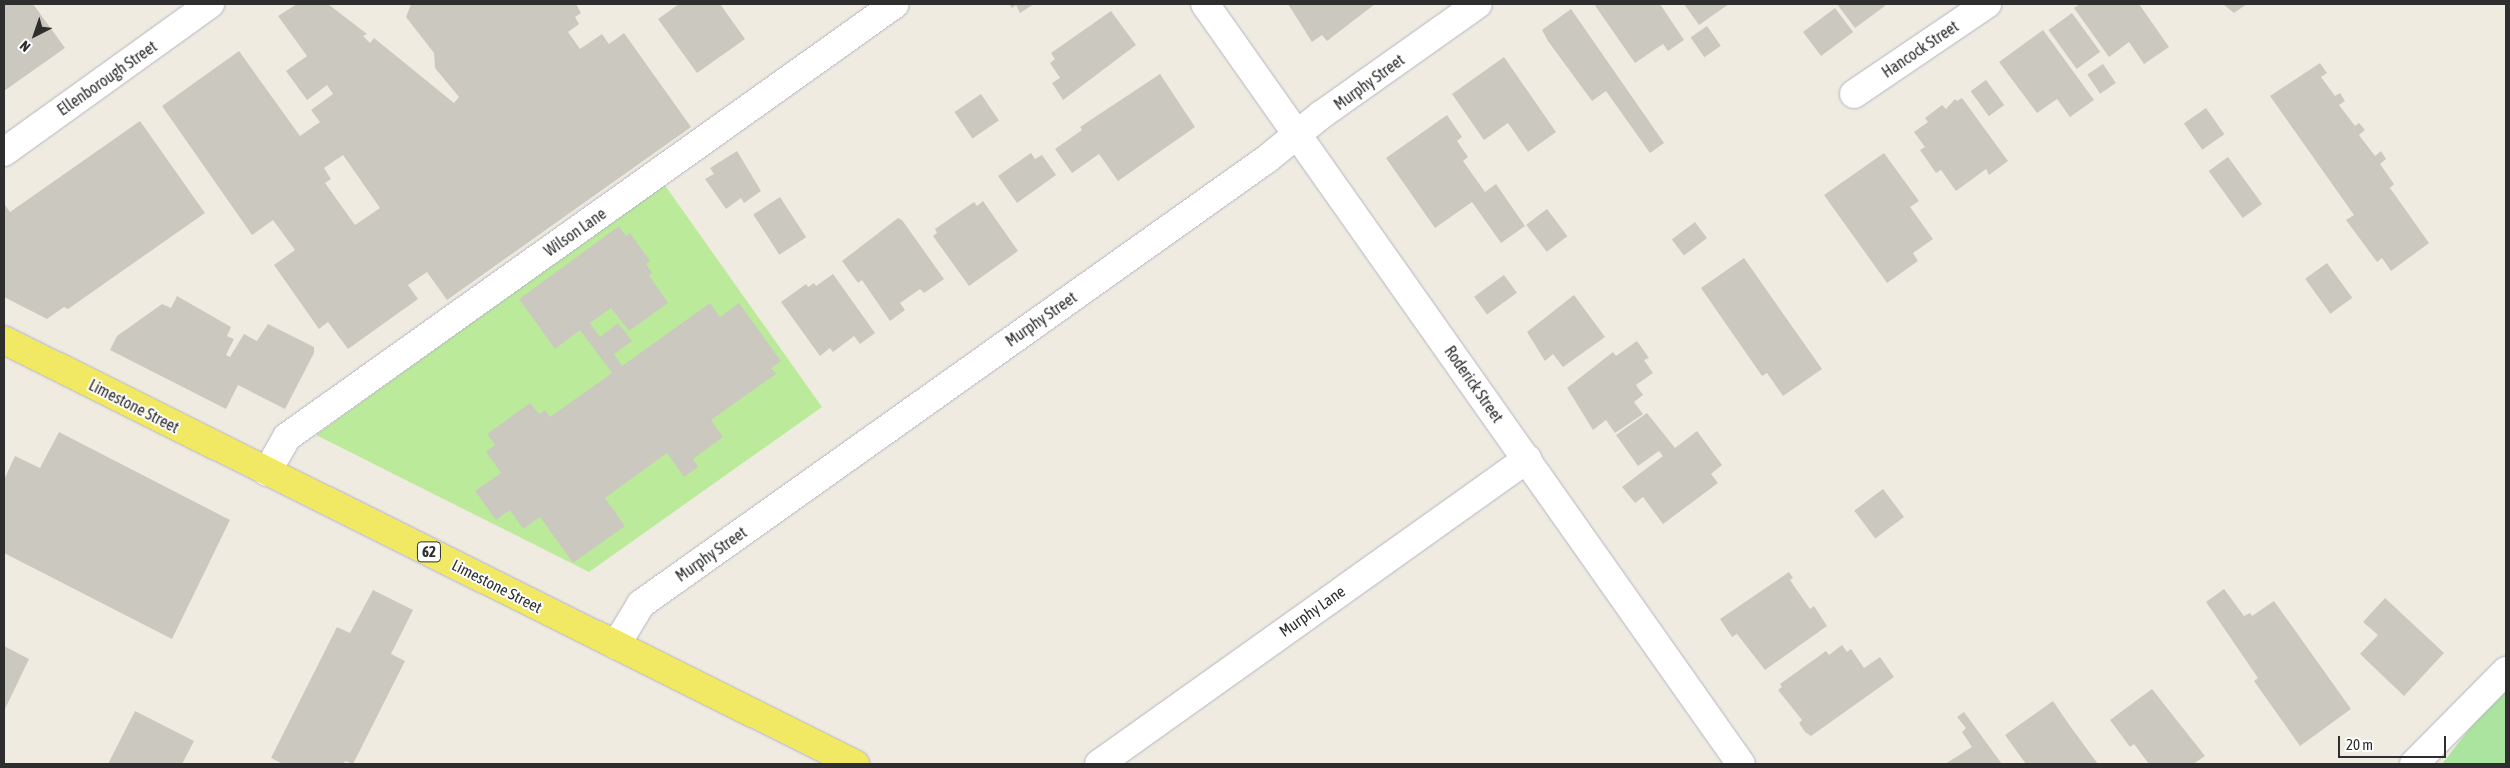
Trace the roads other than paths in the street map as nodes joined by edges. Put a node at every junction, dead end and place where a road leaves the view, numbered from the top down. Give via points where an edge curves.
1 (210, 4) edge
2 (895, 4) edge
3 (1205, 4) edge
4 (1478, 4) edge
5 (1987, 4) edge
6 (1854, 94) dead end
7 (1296, 134) junction
8 (4, 152) edge
9 (4, 340) edge
10 (1527, 459) junction
11 (267, 472) junction
12 (616, 645) junction
13 (2506, 670) edge
14 (855, 764) edge
15 (1098, 764) edge
16 (1742, 764) edge
17 (2414, 764) edge

1 - 8 street, Ellenborough Street
2 - 11 street, Wilson Lane via 286,437
3 - 7 street, Roderick Street
4 - 7 street, Murphy Street
5 - 6 street, Hancock Street
7 - 10 street, Roderick Street
7 - 12 street, Murphy Street via 641,604
9 - 11 main road, Limestone Street / 62
10 - 15 street, Murphy Lane
10 - 16 street, Roderick Street
11 - 12 main road, Limestone Street / 62
12 - 14 main road, Limestone Street / 62
13 - 17 street

